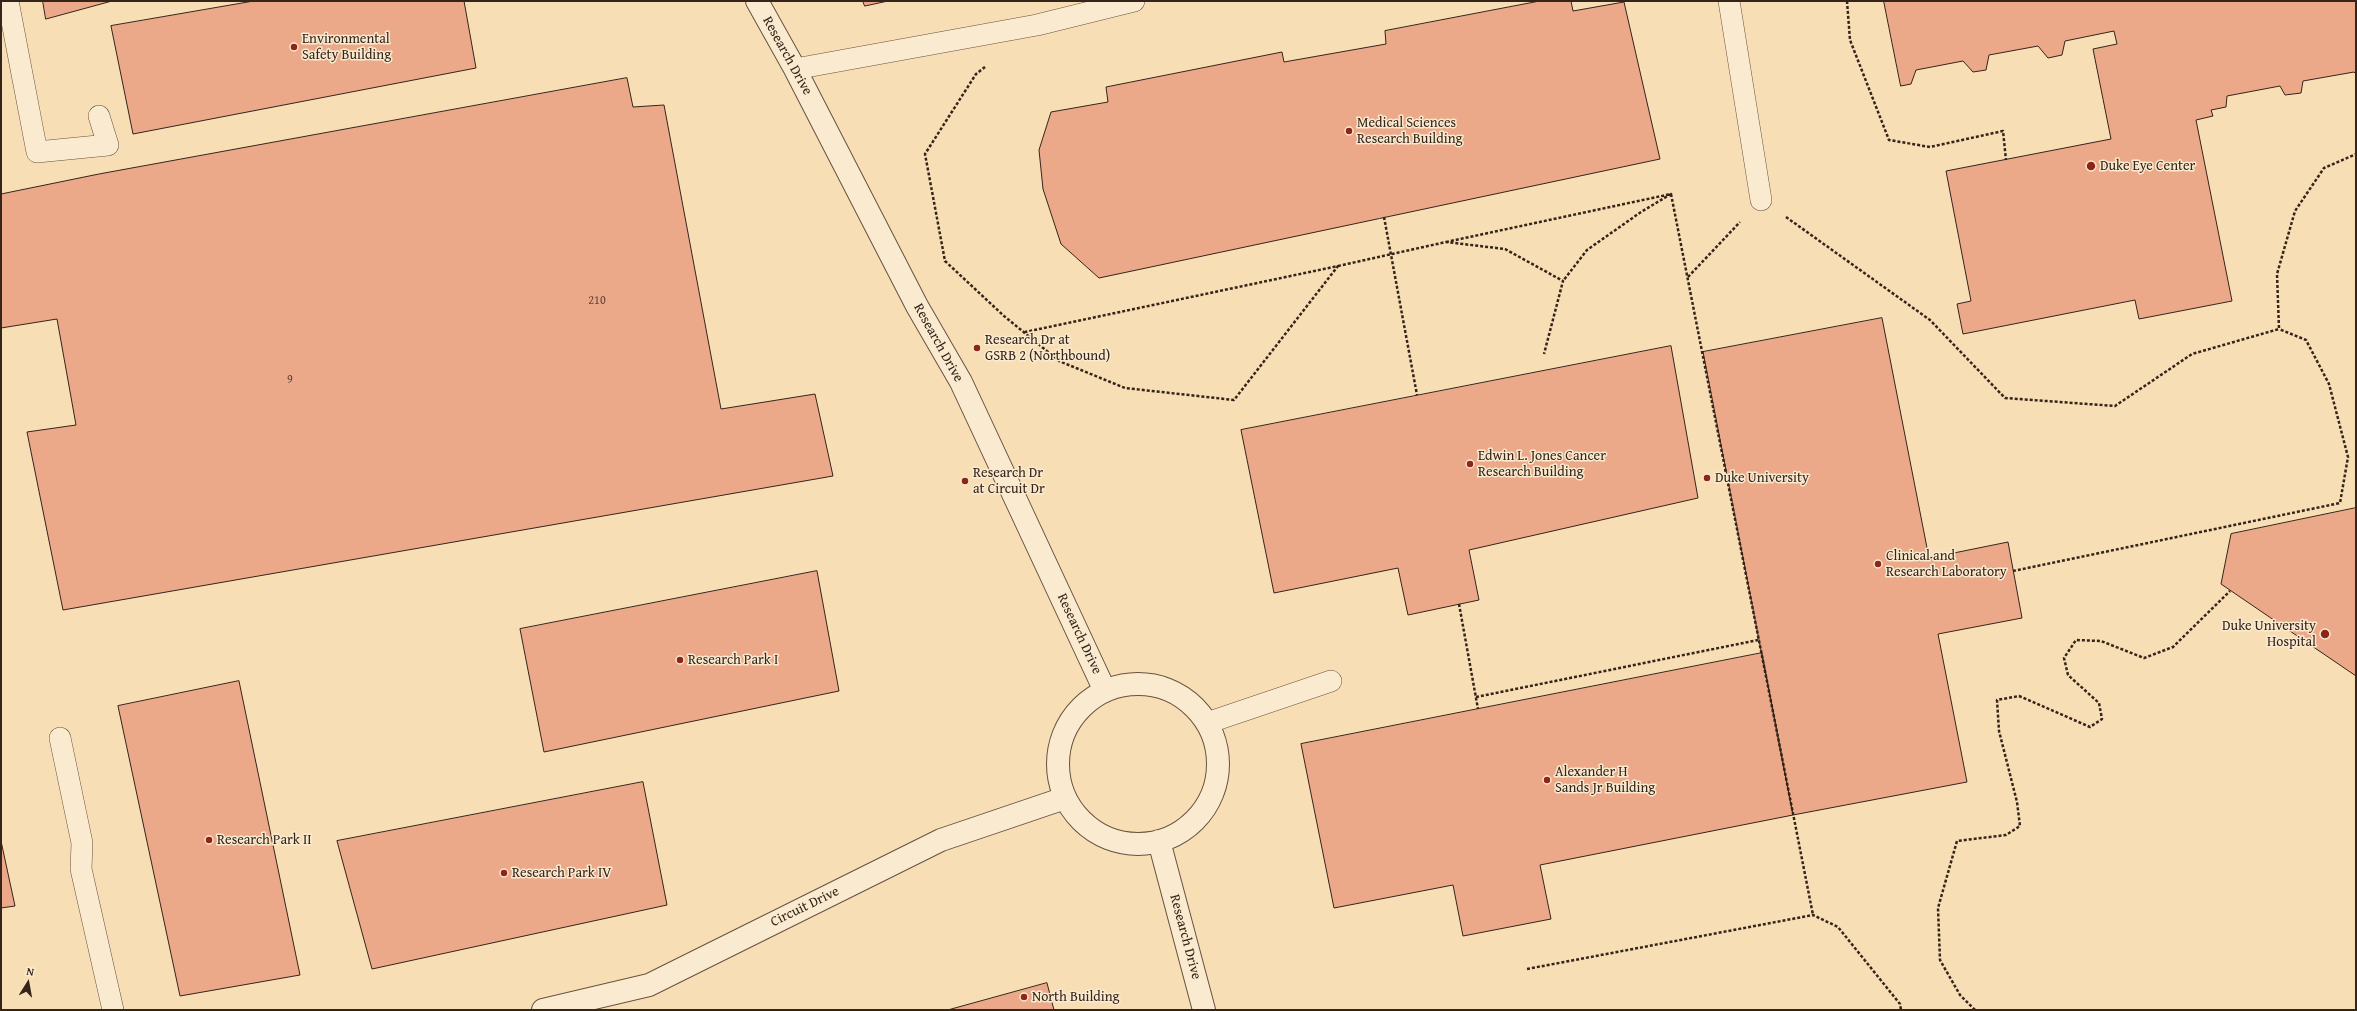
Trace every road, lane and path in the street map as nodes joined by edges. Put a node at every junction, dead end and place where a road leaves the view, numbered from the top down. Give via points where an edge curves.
1 (8, 1) edge
2 (757, 1) edge
3 (1134, 1) edge
4 (1729, 1) edge
5 (1847, 1) edge
6 (988, 64) dead end
7 (795, 69) junction
8 (99, 116) dead end
9 (2356, 154) edge
10 (2006, 160) dead end
11 (1672, 194) junction
12 (1761, 200) junction
13 (1384, 217) dead end
14 (1446, 242) junction
15 (1391, 254) junction
16 (1338, 266) junction
17 (1688, 277) junction
18 (1563, 281) junction
19 (2279, 329) junction
20 (1024, 332) junction
21 (1544, 354) dead end
22 (1417, 394) dead end
23 (2013, 571) dead end
24 (2230, 591) dead end
25 (1459, 604) dead end
26 (1758, 640) junction
27 (1331, 681) dead end
28 (1105, 691) junction
29 (1476, 697) junction
30 (1478, 709) dead end
31 (1207, 724) junction
32 (60, 738) dead end
33 (1065, 798) junction
34 (1159, 841) junction
35 (1813, 915) junction
36 (1527, 969) dead end
37 (113, 1010) edge
38 (543, 1010) edge
39 (1204, 1010) edge
40 (1901, 1010) edge
41 (1975, 1010) edge

1 - 8 lane via 37,152 108,145
2 - 7 street, Research Drive
3 - 7 lane via 1037,25
4 - 12 lane
5 - 10 path via 1850,40 1889,140 1930,147 2003,131
6 - 20 path via 976,74 925,154 945,261
7 - 28 street, Research Drive via 917,306 961,382
9 - 19 path via 2324,168 2295,211 2277,274
11 - 14 path
11 - 17 path
11 - 18 path via 1641,212 1587,250
12 - 17 path
12 - 19 path via 1930,320 2005,398 2115,406 2192,354
13 - 15 path
14 - 15 path
14 - 18 path via 1505,249
15 - 16 path
15 - 22 path
16 - 20 path
16 - 20 path via 1234,400 1124,388 1059,361
17 - 26 path
18 - 21 path
19 - 23 path via 2306,340 2329,384 2348,457 2340,503
24 - 41 path via 2174,647 2144,658 2101,641 2076,640 2064,658 2068,675 2099,703 2102,719 2090,727 2019,696 1996,700 1999,731 2017,802 2020,826 2006,835 1957,842 1938,908 1940,960 1960,995
25 - 29 path
26 - 29 path
26 - 35 path
27 - 31 lane
28 - 31 street via 1128,685 1150,685 1175,693 1189,702
28 - 33 street via 1090,700 1070,720 1059,746 1057,774
29 - 30 path
31 - 34 street via 1217,751 1217,778 1210,802 1185,830
32 - 37 lane via 82,843 81,869
33 - 34 street via 1076,817 1107,839 1128,844
33 - 38 street, Circuit Drive via 941,840 649,985
34 - 39 street, Research Drive
35 - 36 path
35 - 40 path via 1838,927 1900,1004

